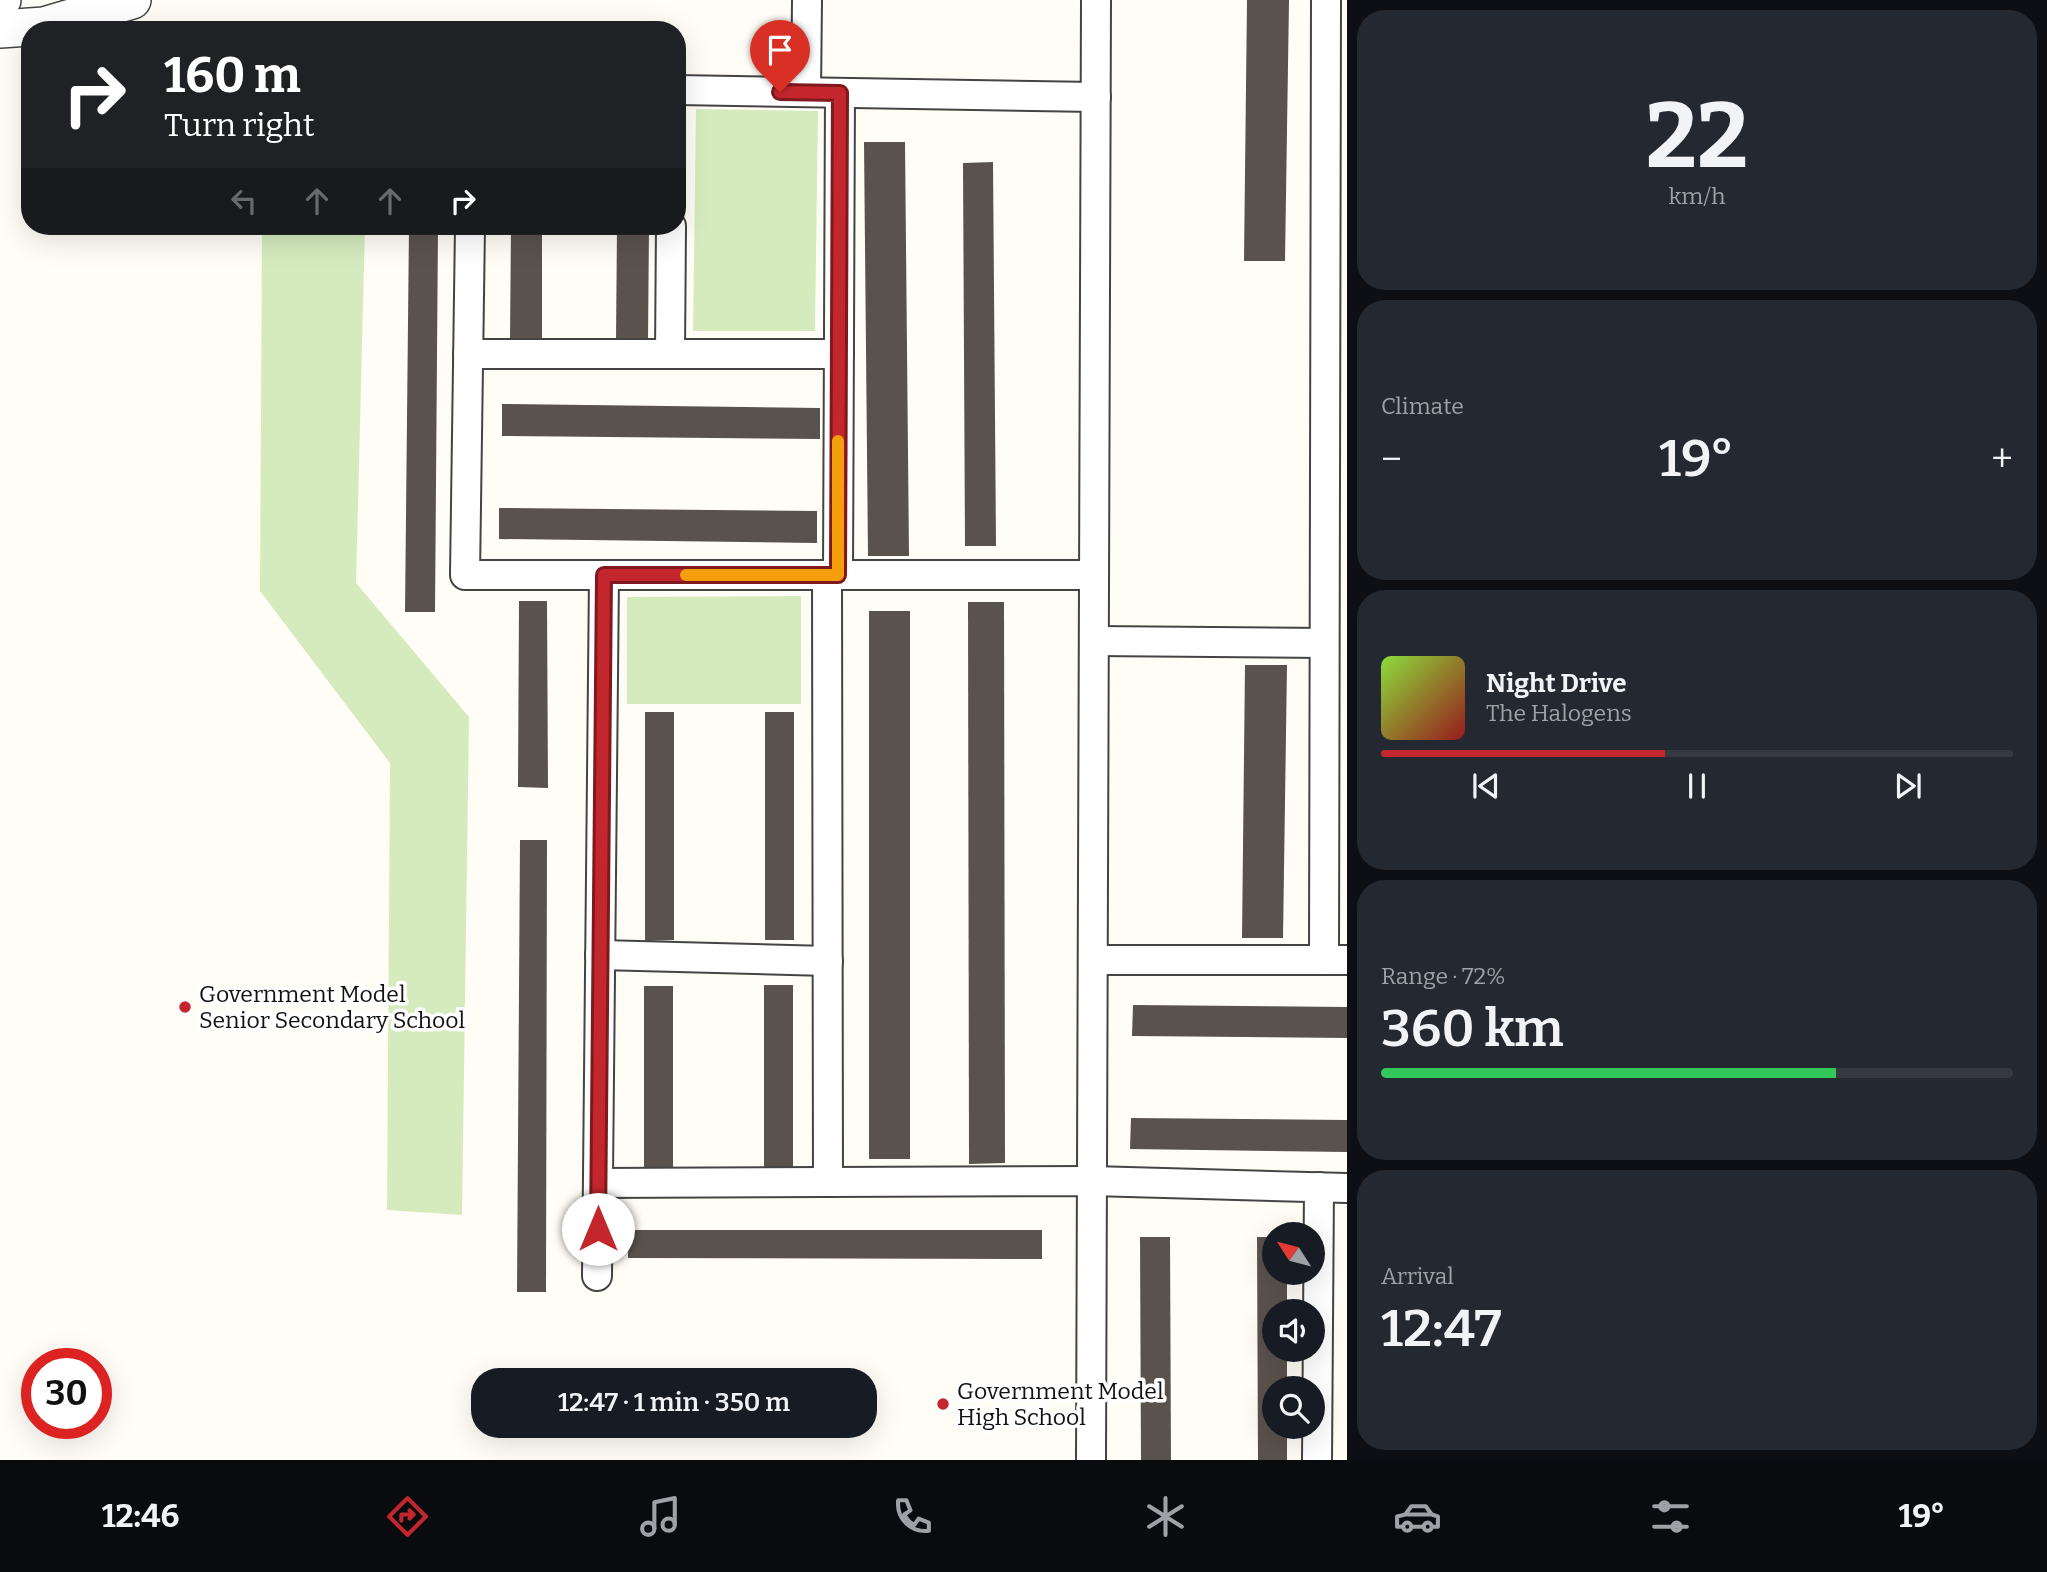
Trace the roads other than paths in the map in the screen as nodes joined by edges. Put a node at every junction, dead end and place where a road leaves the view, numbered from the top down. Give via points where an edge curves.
1 (132, 0) edge
2 (807, 0) edge
3 (1096, 0) edge
4 (1326, 0) edge
5 (61, 21) edge
6 (21, 28) edge
7 (0, 29) edge
8 (686, 90) edge
9 (806, 92) junction
10 (840, 93) junction
11 (1096, 97) junction
12 (471, 235) edge
13 (671, 235) edge
14 (1336, 252) edge
15 (468, 354) junction
16 (670, 354) junction
17 (839, 354) junction
18 (604, 575) junction
19 (832, 575) junction
20 (1094, 575) junction
21 (1094, 641) junction
22 (1324, 643) junction
23 (1335, 764) edge
24 (600, 955) junction
25 (1093, 960) junction
26 (1335, 960) edge
27 (828, 961) junction
28 (1092, 1181) junction
29 (828, 1182) junction
30 (598, 1183) junction
31 (1319, 1187) junction
32 (1347, 1188) edge
33 (597, 1276) dead end
34 (1091, 1460) edge
35 (1317, 1460) edge

1 - 5 street
2 - 9 street
3 - 11 street
4 - 14 street
6 - 7 street
8 - 9 street
9 - 10 street
10 - 11 street
10 - 17 street
11 - 20 street
12 - 15 street
13 - 16 street
14 - 22 street
15 - 16 street
15 - 18 street via 465,575
16 - 17 street
17 - 19 street
18 - 19 street
18 - 24 street
19 - 20 street
19 - 27 street
20 - 21 street
21 - 22 street
21 - 25 street
22 - 23 street
23 - 26 street
24 - 27 street
24 - 30 street
25 - 26 street
25 - 28 street
27 - 29 street
28 - 29 street
28 - 31 street
28 - 34 street
29 - 30 street
30 - 33 street
31 - 32 street
31 - 35 street

